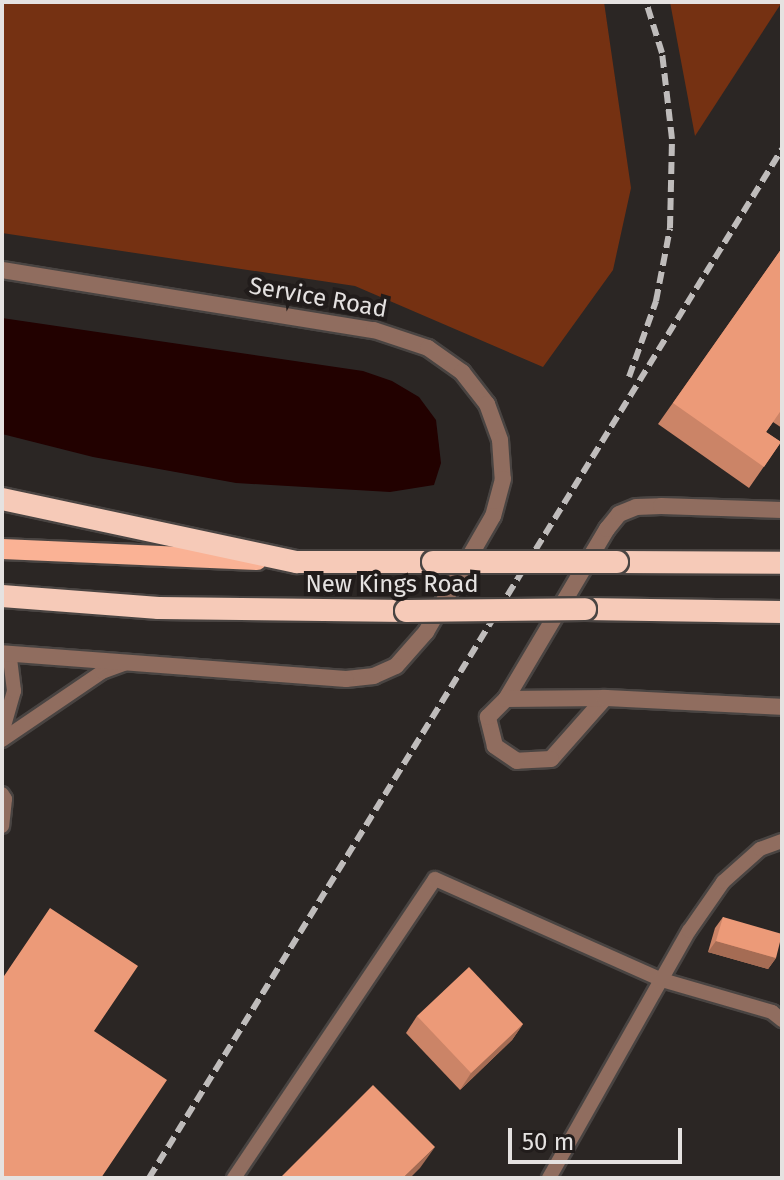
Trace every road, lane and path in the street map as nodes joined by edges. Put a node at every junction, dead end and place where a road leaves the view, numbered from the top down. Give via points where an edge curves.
1 (2, 270) edge
2 (2, 499) edge
3 (782, 510) edge
4 (2, 549) edge
5 (297, 562) junction
6 (782, 563) edge
7 (2, 596) edge
8 (782, 612) edge
9 (6, 653) edge
10 (128, 662) junction
11 (605, 698) junction
12 (506, 699) junction
13 (782, 707) edge
14 (2, 733) edge
15 (2, 740) edge
16 (2, 794) edge
17 (2, 826) edge
18 (782, 841) edge
19 (662, 980) junction
20 (782, 1020) edge
21 (234, 1178) edge
22 (549, 1178) edge

1 - 10 street, Service Road via 374,330 428,348 462,372 487,404 500,440 503,479 493,516 426,632 396,666 374,676 346,679
2 - 5 highway
3 - 12 street via 661,506 619,514
4 - 5 main road, New Kings Road
5 - 6 highway, New Kings Road, bridge
7 - 8 highway, New Kings Road, bridge via 159,608
9 - 10 street, Service Road
9 - 14 lane via 14,691
10 - 15 lane via 102,672
11 - 12 street
11 - 12 street via 551,759 517,761 495,746 488,717
11 - 13 street
16 - 17 lane
18 - 19 lane via 760,849 723,882
19 - 20 lane via 772,1012
19 - 21 lane via 435,879
19 - 22 lane

